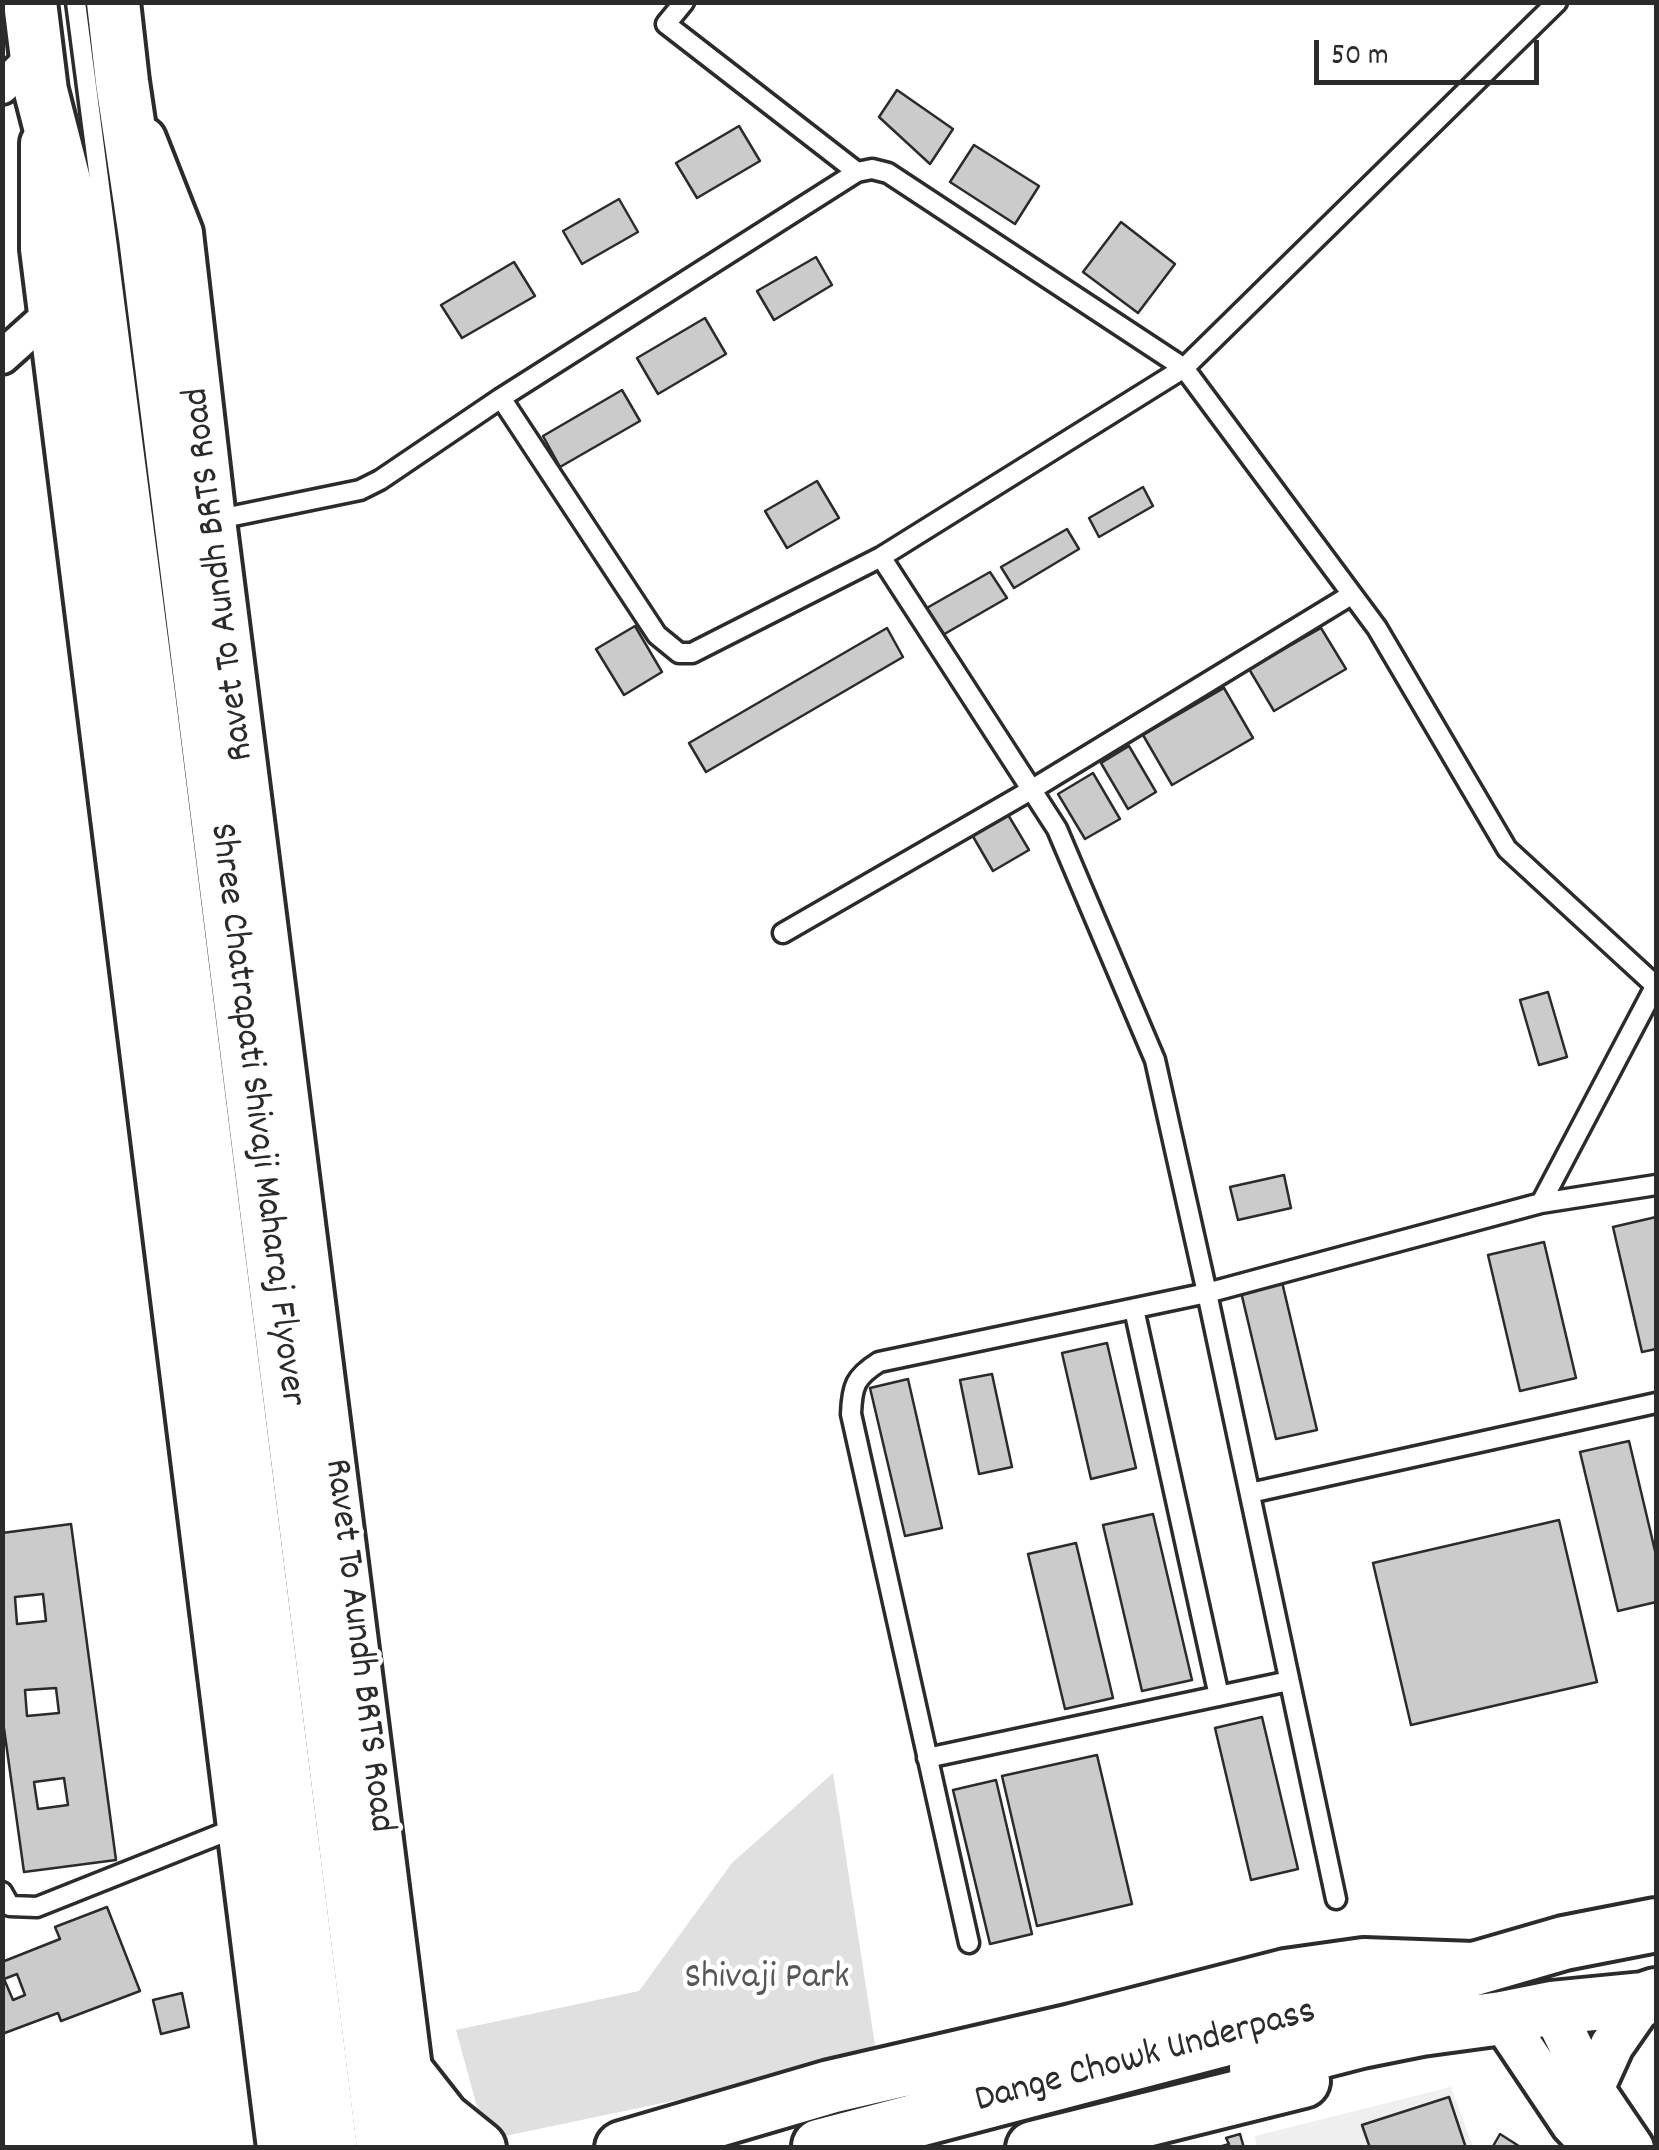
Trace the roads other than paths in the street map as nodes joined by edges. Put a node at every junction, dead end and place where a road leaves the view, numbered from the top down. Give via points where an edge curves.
1 (30, 2) edge
2 (76, 2) edge
3 (112, 2) edge
4 (684, 2) edge
5 (1557, 2) edge
6 (27, 77) edge
7 (122, 82) junction
8 (856, 172) junction
9 (50, 314) junction
10 (2, 357) edge
11 (1184, 368) junction
12 (501, 398) junction
13 (214, 520) junction
14 (881, 556) junction
15 (1352, 594) junction
16 (1031, 790) junction
17 (783, 933) dead end
18 (1656, 985) edge
19 (1656, 1185) edge
20 (1541, 1203) junction
21 (1208, 1293) junction
22 (1134, 1309) junction
23 (1656, 1403) edge
24 (1250, 1493) junction
25 (1290, 1681) junction
26 (1220, 1696) junction
27 (928, 1758) junction
28 (239, 1826) junction
29 (1336, 1899) dead end
30 (5, 1904) edge
31 (1656, 1925) edge
32 (968, 1943) dead end
33 (1472, 1969) junction
34 (1650, 1997) edge
35 (1552, 2008) junction
36 (1502, 2018) junction
37 (1361, 2042) junction
38 (410, 2077) junction
39 (1592, 2089) junction
40 (819, 2146) edge
41 (279, 2148) edge
42 (316, 2148) edge
43 (348, 2148) edge
44 (383, 2148) edge
45 (420, 2148) edge
46 (479, 2148) edge
47 (622, 2148) edge
48 (934, 2148) edge
49 (1034, 2148) edge
50 (1596, 2148) edge
51 (1632, 2148) edge

1 - 6 main road, Shree Chatrapati Shivaji Maharaj Flyover
2 - 43 lane
3 - 7 main road, Shree Chatrapati Shivaji Maharaj Flyover
4 - 8 lane via 666,24
5 - 11 lane
6 - 9 street
6 - 42 main road, Shree Chatrapati Shivaji Maharaj Flyover via 81,247
7 - 13 street, Ravet To Aundh BRTS Road via 181,233
7 - 44 main road, Shree Chatrapati Shivaji Maharaj Flyover
8 - 11 lane via 888,173
8 - 12 lane
9 - 10 street
9 - 28 street
11 - 14 lane
11 - 15 lane
12 - 13 lane via 360,490
12 - 14 lane via 657,635 679,653
13 - 38 street, Ravet To Aundh BRTS Road
14 - 16 lane
15 - 16 lane
15 - 18 lane via 1507,849
16 - 17 lane
16 - 21 lane via 1066,847 1156,1060
18 - 20 lane
19 - 20 lane
20 - 21 lane
21 - 22 lane
21 - 24 lane
22 - 26 lane
22 - 27 lane via 880,1362 861,1373 851,1414
23 - 24 lane
24 - 25 lane
25 - 26 lane
25 - 29 lane
26 - 27 lane
27 - 32 lane
28 - 30 lane via 37,1906
28 - 41 street
31 - 33 main road, Dange Chowk Underpass
33 - 40 main road, Dange Chowk Underpass
33 - 47 main road via 1364,1965 1286,1976 830,2088
34 - 35 main road, Dange Chowk Underpass
34 - 39 street via 1612,2045
35 - 36 main road, Dange Chowk Underpass
35 - 39 street
36 - 37 main road, Dange Chowk Underpass
36 - 50 street
37 - 48 main road, Dange Chowk Underpass
37 - 49 main road via 1314,2078
38 - 45 street, Ravet To Aundh BRTS Road
38 - 46 main road
39 - 51 street

